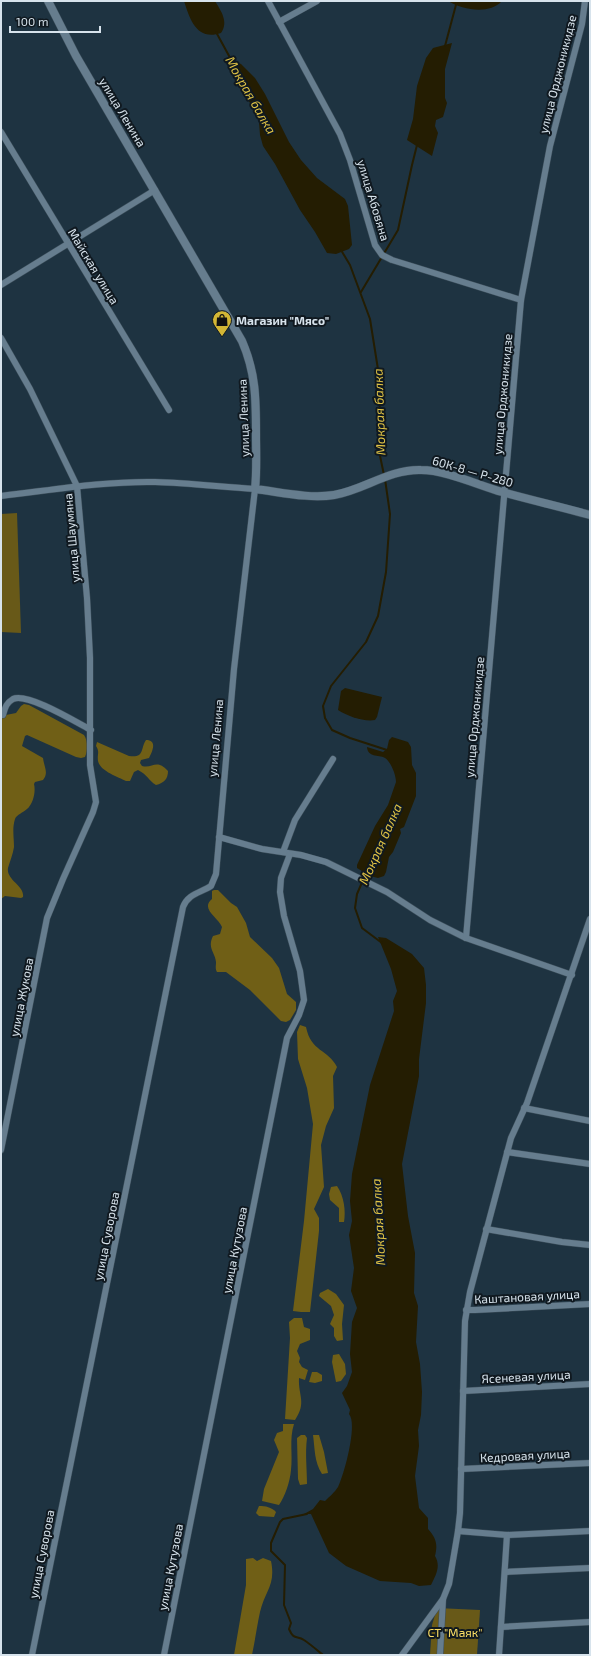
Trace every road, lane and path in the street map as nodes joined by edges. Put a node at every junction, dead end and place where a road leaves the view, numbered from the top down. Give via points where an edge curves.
1 (48, 1) edge
2 (268, 1) edge
3 (317, 1) edge
4 (585, 1) edge
5 (279, 22) junction
6 (1, 132) edge
7 (155, 190) junction
8 (68, 244) junction
9 (1, 285) edge
10 (521, 300) junction
11 (1, 338) edge
12 (169, 410) dead end
13 (77, 486) junction
14 (255, 489) junction
15 (504, 492) junction
16 (1, 496) edge
17 (590, 515) edge
18 (4, 715) dead end
19 (91, 730) junction
20 (333, 759) dead end
21 (219, 837) junction
22 (283, 852) junction
23 (290, 854) junction
24 (47, 918) joint
25 (590, 919) edge
26 (466, 938) junction
27 (572, 975) junction
28 (524, 1108) junction
29 (590, 1121) edge
30 (1, 1150) edge
31 (507, 1152) junction
32 (590, 1164) edge
33 (486, 1229) junction
34 (590, 1245) edge
35 (590, 1304) edge
36 (466, 1310) junction
37 (590, 1384) edge
38 (463, 1391) junction
39 (590, 1463) edge
40 (461, 1469) junction
41 (458, 1531) junction
42 (590, 1531) edge
43 (507, 1535) junction
44 (590, 1568) edge
45 (505, 1572) junction
46 (443, 1599) junction
47 (590, 1622) edge
48 (501, 1627) junction
49 (32, 1655) edge
50 (164, 1655) edge
51 (402, 1655) edge
52 (440, 1655) edge
53 (499, 1655) edge

1 - 7 street, улица Ленина via 76,56
2 - 5 street, улица Абовяна
3 - 5 street
4 - 10 street, улица Орджоникидзе via 582,24 550,146
5 - 10 street, улица Абовяна via 340,134 375,245 382,255
6 - 8 street, Майская улица
7 - 8 street
7 - 14 street, улица Ленина via 237,330 248,354 255,396
8 - 9 street
8 - 12 street, Майская улица
10 - 15 street, улица Орджоникидзе
11 - 13 street, улица Шаумяна via 30,389
13 - 14 street via 156,482
13 - 16 street
13 - 19 street, улица Шаумяна via 88,598
14 - 15 street, 60К-8 — Р-280 via 333,495 409,470 428,470
14 - 21 street, улица Ленина via 234,669
15 - 17 street, 60К-8 — Р-280
15 - 26 street, улица Орджоникидзе
18 - 19 street via 6,704 14,699 24,698
19 - 24 street, улица Шаумяна via 90,765 96,802
20 - 22 street via 295,820
21 - 22 street
21 - 49 street, улица Суворова via 214,881 211,886 189,897 183,907
22 - 23 street
23 - 26 street via 314,858 339,867
23 - 50 street, улица Кутузова via 281,878 280,892 284,916 300,971 304,1000 287,1038
24 - 30 street, улица Жукова
25 - 27 street
26 - 27 street
27 - 28 street
28 - 29 street
28 - 31 street
31 - 32 street
31 - 33 street
33 - 34 street
33 - 36 street
35 - 36 street, Каштановая улица
36 - 38 street
37 - 38 street, Ясеневая улица
38 - 40 street
39 - 40 street, Кедровая улица
40 - 41 street
41 - 43 street
41 - 46 street via 449,1584
42 - 43 street
43 - 45 street
44 - 45 street
45 - 48 street
46 - 51 street
46 - 52 street
47 - 48 street
48 - 53 street

